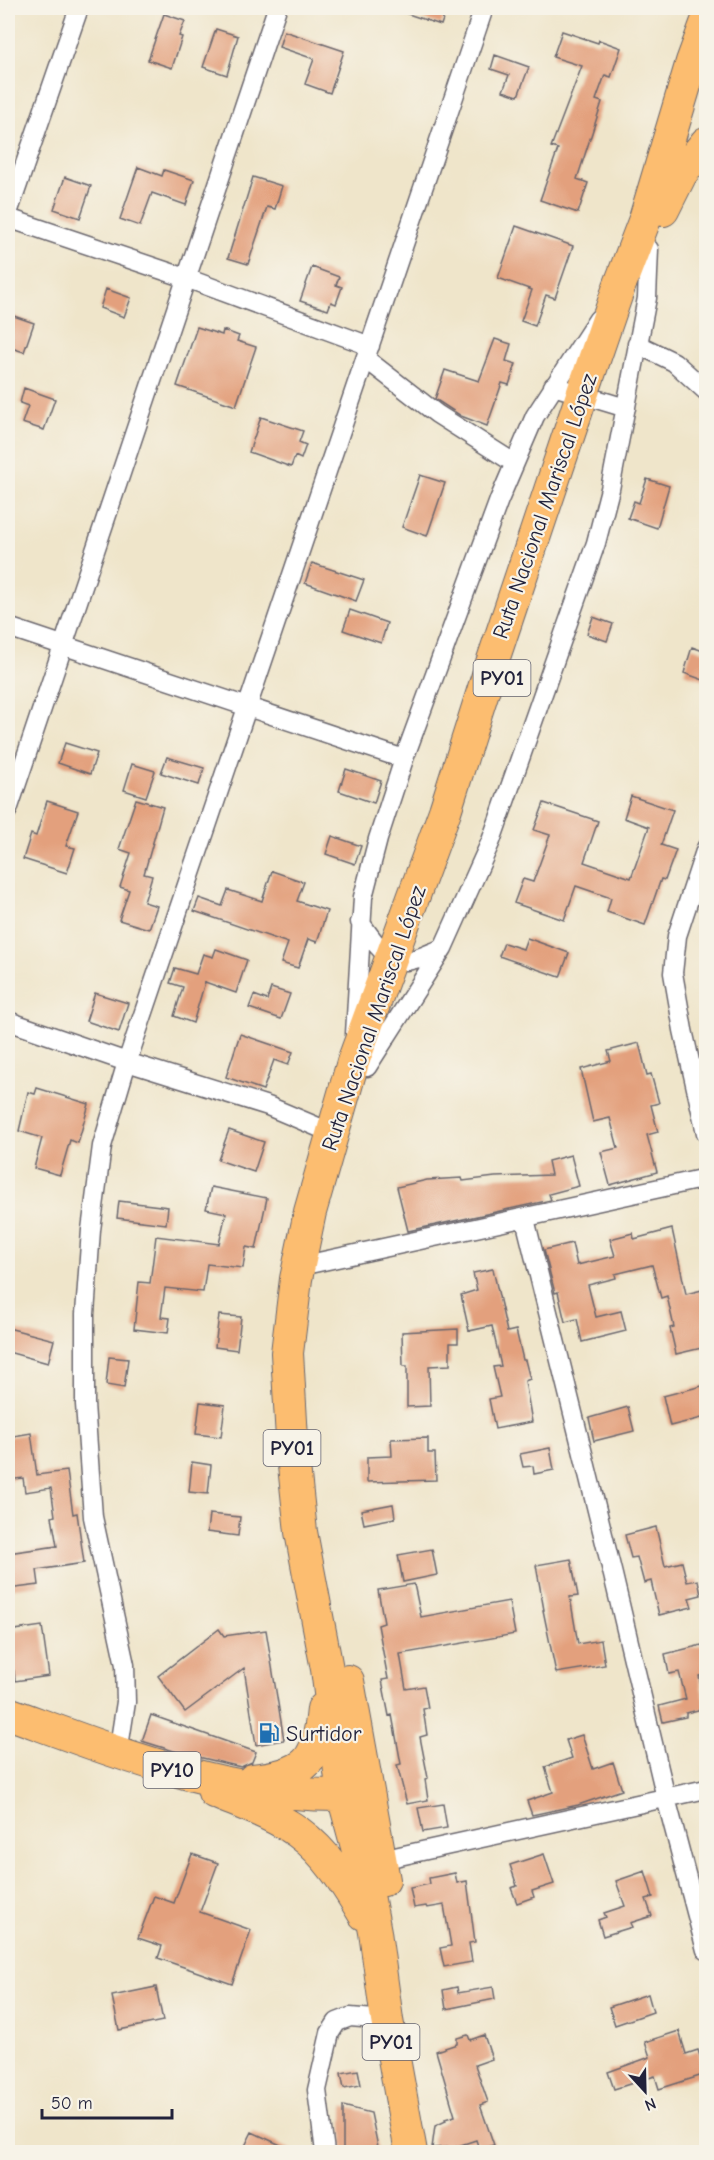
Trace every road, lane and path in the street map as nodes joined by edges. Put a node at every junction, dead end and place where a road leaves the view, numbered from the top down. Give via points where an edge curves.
1 (79, 8) edge
2 (277, 8) edge
3 (484, 8) edge
4 (702, 8) edge
5 (706, 10) edge
6 (706, 24) edge
7 (706, 143) edge
8 (8, 213) edge
9 (8, 218) edge
10 (649, 249) junction
11 (186, 278) junction
12 (637, 344) junction
13 (368, 353) junction
14 (706, 392) edge
15 (577, 393) junction
16 (626, 408) junction
17 (514, 463) junction
18 (8, 627) edge
19 (63, 646) junction
20 (248, 706) junction
21 (404, 759) junction
22 (8, 810) edge
23 (706, 848) edge
24 (360, 922) junction
25 (443, 948) junction
26 (399, 960) junction
27 (8, 1022) edge
28 (127, 1062) junction
29 (360, 1064) junction
30 (332, 1133) junction
31 (706, 1133) edge
32 (706, 1178) edge
33 (525, 1219) junction
34 (314, 1263) junction
35 (327, 1669) junction
36 (8, 1713) edge
37 (358, 1729) junction
38 (118, 1753) junction
39 (156, 1766) junction
40 (232, 1784) junction
41 (706, 1789) edge
42 (343, 1795) junction
43 (666, 1798) junction
44 (383, 1875) junction
45 (375, 1932) junction
46 (706, 1950) edge
47 (387, 2020) junction
48 (325, 2152) edge
49 (411, 2152) edge
50 (427, 2152) edge

1 - 8 street
2 - 11 street
3 - 13 street
4 - 5 street
6 - 15 highway, Ruta Nacional Mariscal López / PY01 via 645,219
7 - 10 highway, Ruta Nacional Mariscal López / PY01 via 665,202
9 - 11 street
10 - 12 street via 647,298
10 - 15 highway, Ruta Nacional Mariscal López / PY01
11 - 13 street
11 - 19 street
12 - 14 street via 674,362
12 - 16 street
13 - 17 street via 437,414
13 - 20 street
15 - 16 street
15 - 17 street via 535,416
15 - 26 highway, Ruta Nacional Mariscal López / PY01
16 - 25 street via 596,543 490,841
17 - 21 street
18 - 19 street
19 - 20 street
19 - 22 street
20 - 21 street
20 - 28 street
21 - 24 street via 378,839
23 - 31 street via 677,936 673,973
24 - 26 street via 371,938
24 - 29 street
25 - 26 street
25 - 29 street
26 - 29 highway, Ruta Nacional Mariscal López / PY01
27 - 28 street
28 - 30 street via 268,1106
28 - 38 street via 102,1146 85,1314 85,1404 93,1517 125,1665 126,1702
29 - 30 highway, Ruta Nacional Mariscal López / PY01
29 - 34 highway, Ruta Nacional Mariscal López / PY01 via 328,1183
30 - 35 highway, Ruta Nacional Mariscal López / PY01 via 296,1279 287,1353 301,1532
32 - 33 street
33 - 34 street
33 - 43 street
34 - 37 highway, Ruta Nacional Mariscal López / PY01 via 308,1355 321,1530
35 - 40 highway via 321,1731 317,1746 301,1768
35 - 42 highway, Ruta Nacional Mariscal López / PY01
36 - 38 highway, PY10
37 - 42 highway
37 - 44 highway, Ruta Nacional Mariscal López / PY01
38 - 39 highway, PY10
39 - 40 highway, PY10
39 - 45 highway via 297,1831 341,1877
40 - 42 highway, PY10 via 298,1795
41 - 43 street
42 - 44 highway
42 - 45 highway, Ruta Nacional Mariscal López / PY01
43 - 44 street
43 - 46 street
44 - 50 highway, Ruta Nacional Mariscal López / PY01
45 - 47 highway, Ruta Nacional Mariscal López / PY01
47 - 48 street via 350,2017 337,2022 330,2032 317,2090
47 - 49 highway, Ruta Nacional Mariscal López / PY01

